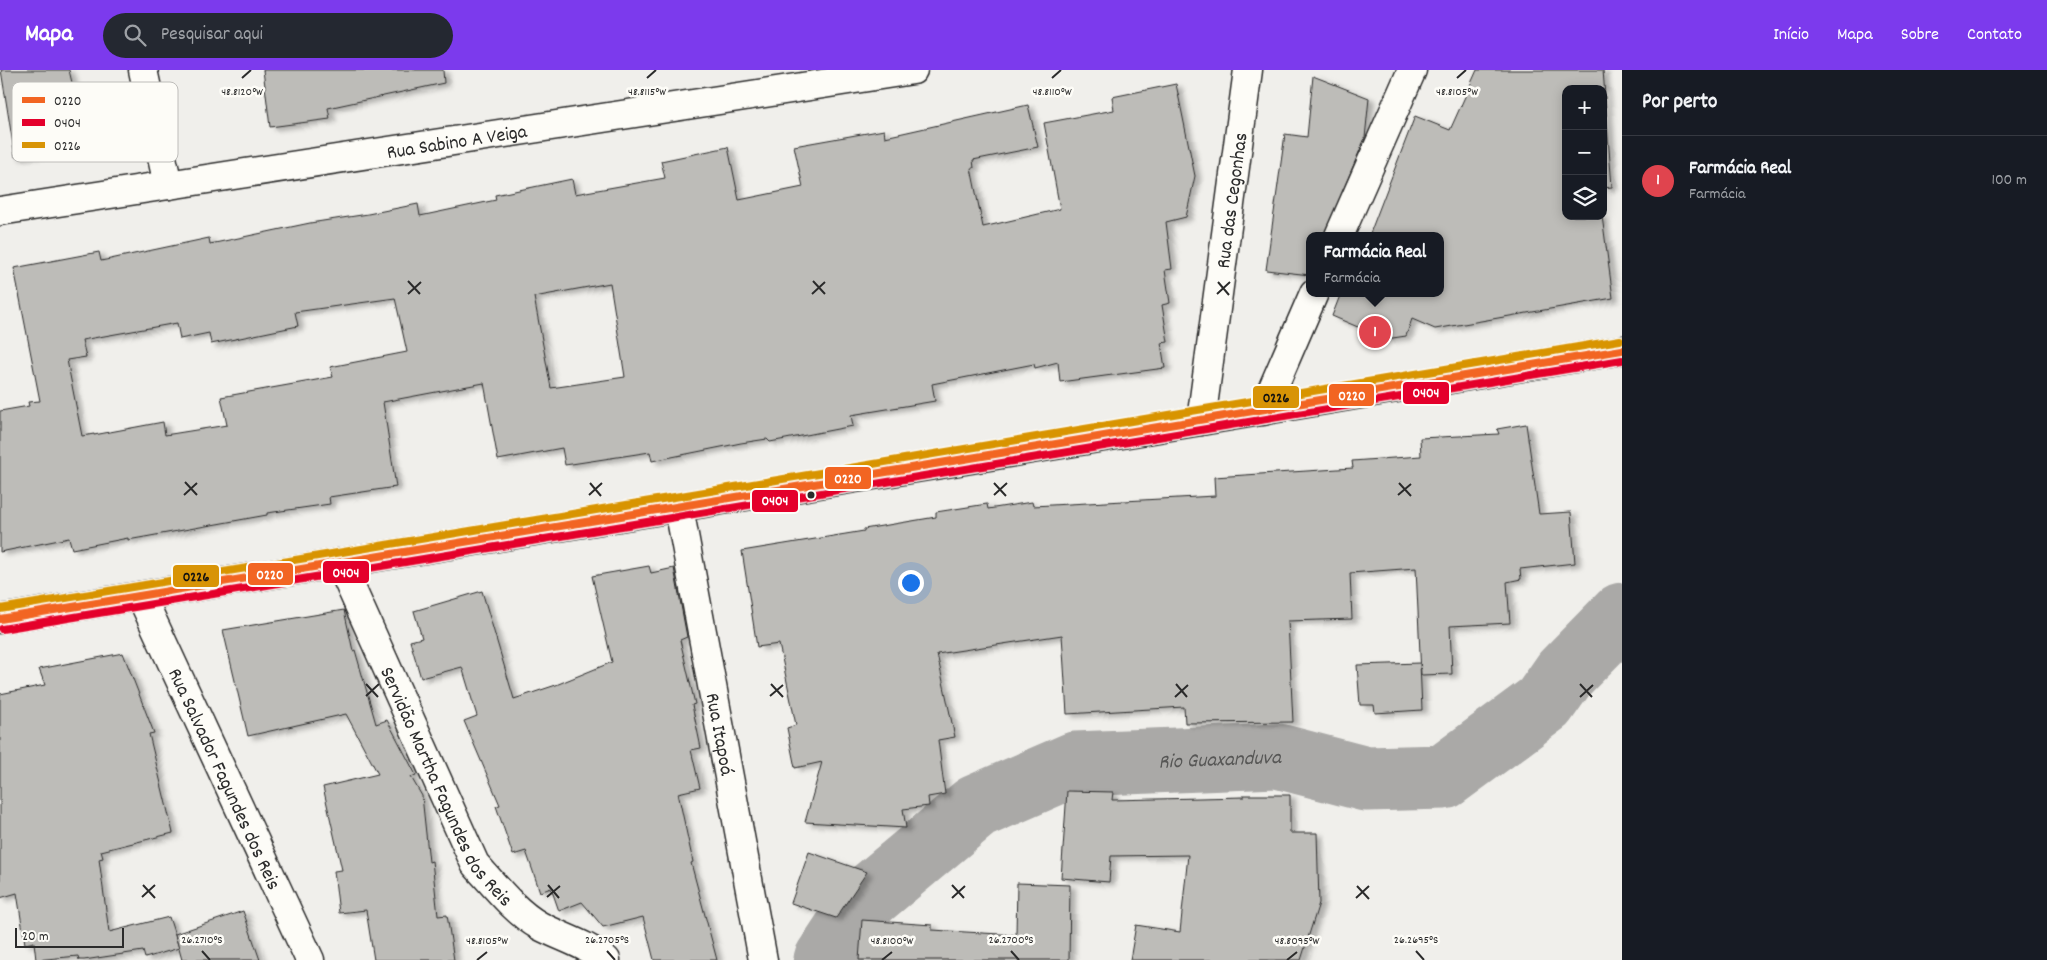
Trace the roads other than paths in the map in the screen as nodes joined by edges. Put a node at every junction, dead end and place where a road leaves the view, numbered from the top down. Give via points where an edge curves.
1 (913, 70) edge
2 (1248, 70) edge
3 (1412, 70) edge
4 (163, 162) edge
5 (168, 185) junction
6 (0, 211) edge
7 (1341, 232) edge
8 (1312, 297) edge
9 (1619, 351) edge
10 (1263, 411) junction
11 (1201, 421) junction
12 (679, 508) junction
13 (340, 563) junction
14 (141, 596) junction
15 (0, 619) edge
16 (310, 960) edge
17 (606, 960) edge
18 (763, 960) edge

1 - 5 street, Rua Sabino A Veiga
2 - 11 street, Rua das Cegonhas
3 - 7 street
4 - 5 street
5 - 6 street, Rua Sabino A Veiga
8 - 10 street
9 - 10 street
10 - 11 street
11 - 12 street
12 - 13 street
12 - 18 street, Rua Itapoá
13 - 14 street
13 - 17 street, Servidão Martha Fagundes dos Reis via 475,864 508,901 538,925 592,949
14 - 15 street
14 - 16 street, Rua Salvador Fagundes dos Reis

